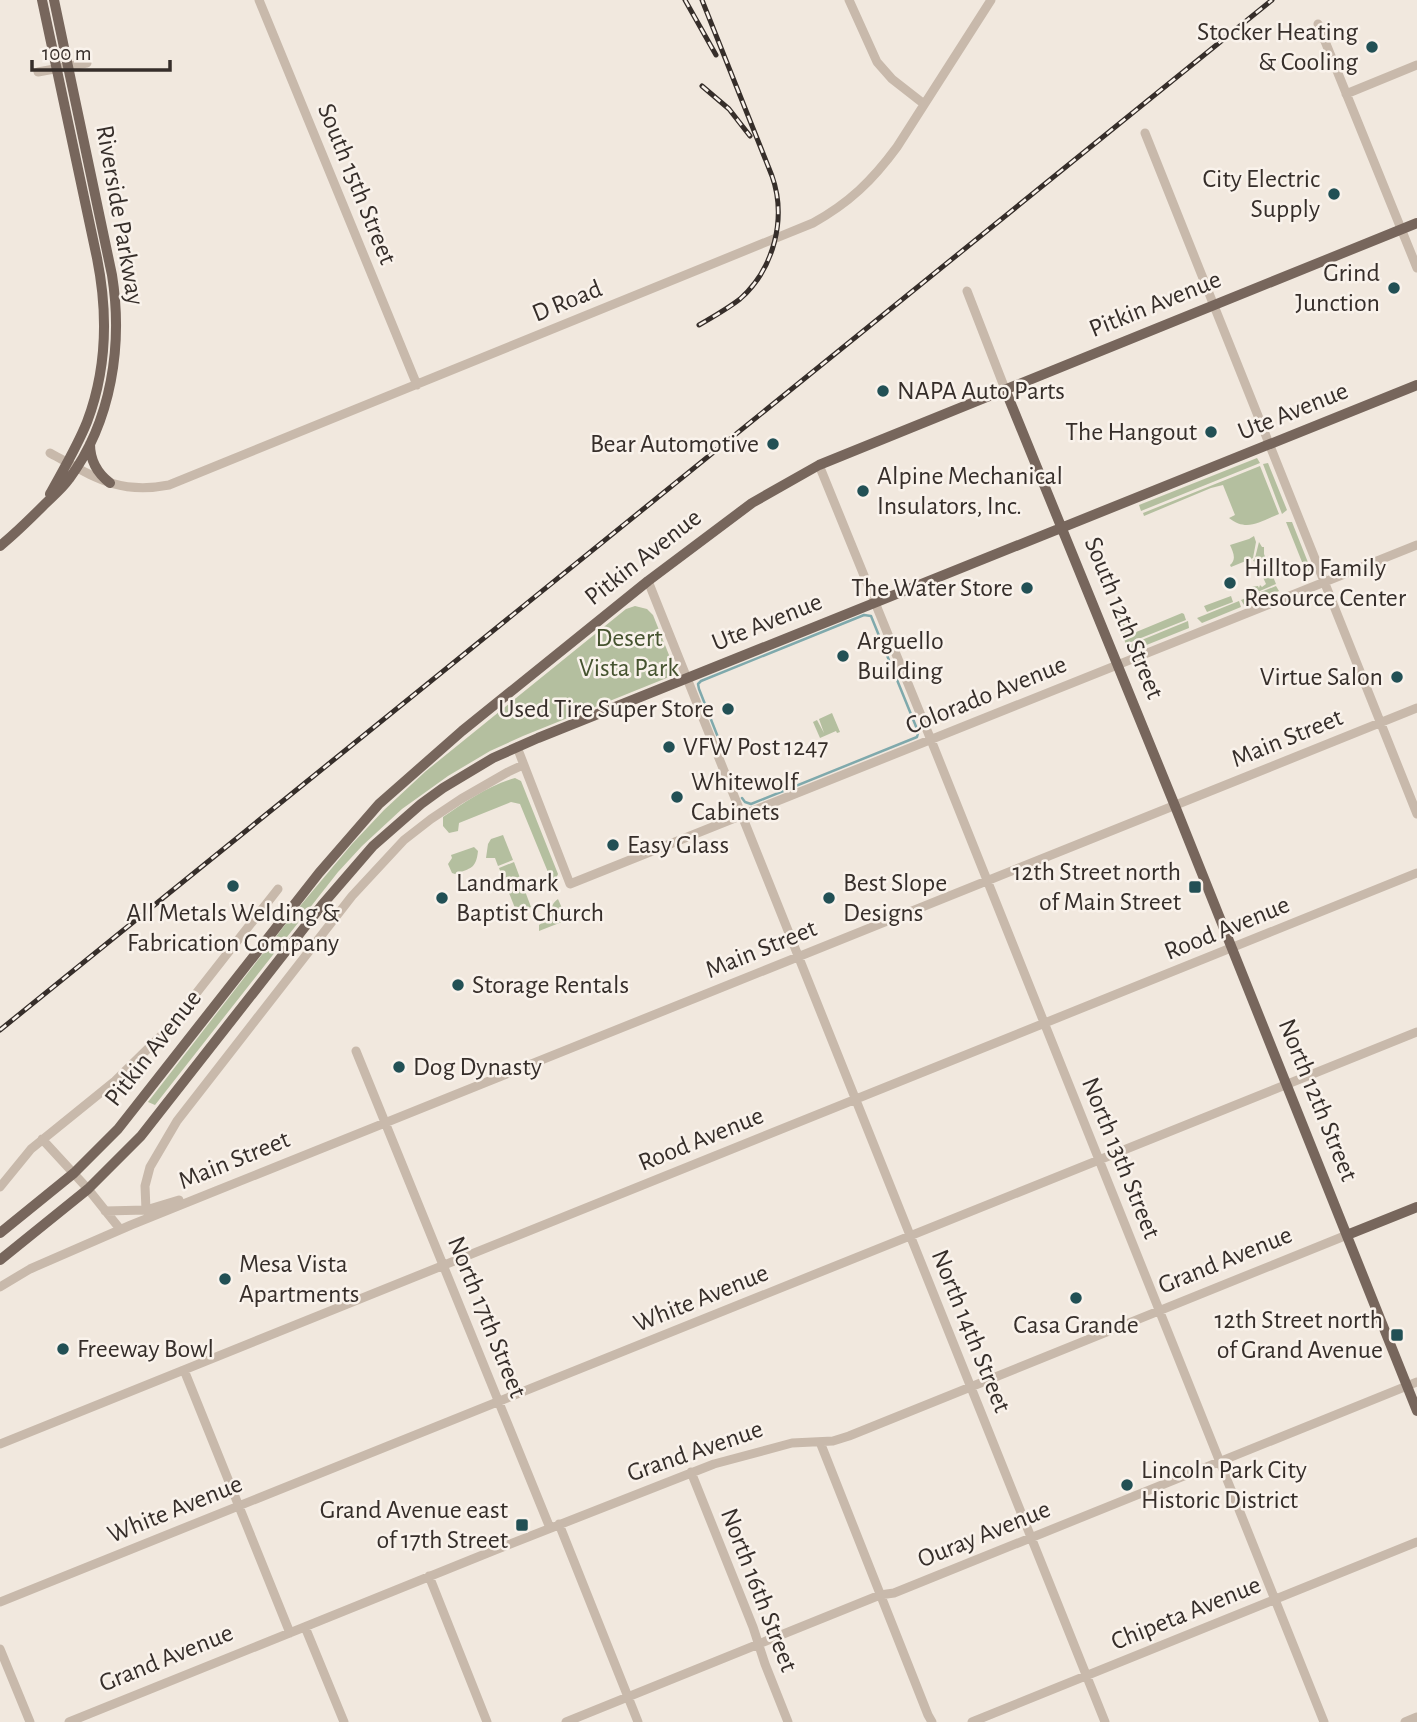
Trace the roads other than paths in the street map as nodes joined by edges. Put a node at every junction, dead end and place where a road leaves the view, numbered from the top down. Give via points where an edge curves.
1 (42, 0) edge
2 (54, 0) edge
3 (849, 0) edge
4 (991, 0) edge
5 (262, 1) edge
6 (1318, 24) dead end
7 (87, 63) dead end
8 (1417, 65) edge
9 (69, 66) junction
10 (57, 69) junction
11 (38, 72) dead end
12 (1346, 94) junction
13 (925, 104) junction
14 (1145, 133) dead end
15 (1417, 223) edge
16 (1401, 230) junction
17 (1417, 268) edge
18 (967, 292) dead end
19 (1213, 305) junction
20 (417, 384) junction
21 (1417, 385) edge
22 (1005, 389) junction
23 (90, 443) junction
24 (1270, 445) junction
25 (50, 453) dead end
26 (72, 465) junction
27 (819, 465) junction
28 (110, 483) junction
29 (1063, 527) junction
30 (1417, 545) edge
31 (0, 546) edge
32 (648, 581) junction
33 (1325, 583) junction
34 (875, 603) junction
35 (1118, 665) junction
36 (687, 678) junction
37 (1417, 708) edge
38 (1380, 723) junction
39 (930, 740) junction
40 (517, 747) junction
41 (523, 765) junction
42 (1175, 806) junction
43 (1417, 814) edge
44 (741, 816) junction
45 (1417, 873) edge
46 (987, 882) junction
47 (278, 889) dead end
48 (1232, 948) junction
49 (798, 957) junction
50 (1044, 1023) junction
51 (1417, 1032) edge
52 (356, 1051) dead end
53 (1287, 1084) junction
54 (855, 1099) junction
55 (385, 1122) junction
56 (42, 1139) junction
57 (1099, 1160) junction
58 (74, 1173) junction
59 (231, 1185) junction
60 (0, 1187) edge
61 (88, 1189) junction
62 (1417, 1207) edge
63 (146, 1210) junction
64 (105, 1211) junction
65 (120, 1229) junction
66 (0, 1233) edge
67 (1347, 1235) junction
68 (910, 1236) junction
69 (0, 1260) edge
70 (443, 1265) junction
71 (0, 1287) edge
72 (1159, 1311) junction
73 (184, 1370) junction
74 (1412, 1385) edge
75 (971, 1386) junction
76 (499, 1402) junction
77 (1417, 1411) edge
78 (820, 1442) junction
79 (0, 1444) edge
80 (1220, 1462) junction
81 (691, 1472) junction
82 (239, 1506) junction
83 (555, 1526) junction
84 (1031, 1538) junction
85 (1417, 1542) edge
86 (429, 1576) junction
87 (880, 1595) junction
88 (1275, 1599) junction
89 (0, 1602) edge
90 (305, 1627) junction
91 (290, 1633) junction
92 (760, 1644) junction
93 (0, 1649) edge
94 (1086, 1676) junction
95 (628, 1697) junction
96 (1417, 1717) edge
97 (30, 1722) edge
98 (69, 1722) edge
99 (344, 1722) edge
100 (487, 1722) edge
101 (566, 1722) edge
102 (638, 1722) edge
103 (788, 1722) edge
104 (932, 1722) edge
105 (972, 1722) edge
106 (1105, 1722) edge
107 (1324, 1722) edge
108 (1405, 1722) edge

1 - 10 main road, Riverside Parkway
2 - 9 main road, Riverside Parkway
3 - 13 street via 877,62
4 - 13 street, D Road
5 - 20 street, South 15th Street
6 - 12 street
7 - 9 street
8 - 12 street
9 - 10 street
9 - 23 main road, Riverside Parkway via 111,266 117,316 109,390
10 - 11 street
10 - 26 main road, Riverside Parkway via 105,316 97,387
12 - 16 street
13 - 20 street, D Road via 869,181 827,215
14 - 19 street
15 - 16 main road, Pitkin Avenue
16 - 17 street
16 - 19 main road, Pitkin Avenue
18 - 22 street, South 12th Street
19 - 22 main road, Pitkin Avenue
19 - 24 street
20 - 28 street, D Road via 169,485 128,488
21 - 24 main road, Ute Avenue
22 - 27 main road, Pitkin Avenue
22 - 29 main road, South 12th Street
23 - 26 main road, Riverside Parkway
23 - 28 main road via 93,464
24 - 29 main road, Ute Avenue
24 - 33 street
25 - 26 street, D Road
26 - 28 street, D Road
26 - 31 main road, Riverside Parkway via 43,505
27 - 32 main road, Pitkin Avenue via 752,503
27 - 34 street, North 13th Street
29 - 34 main road, Ute Avenue
29 - 35 main road, South 12th Street
30 - 33 street, Colorado Avenue
32 - 36 street, North 14th Street
32 - 58 main road, Pitkin Avenue via 379,804 319,873 118,1129
33 - 35 street, Colorado Avenue
33 - 38 street
34 - 36 main road, Ute Avenue
34 - 39 street, North 13th Street
35 - 39 street, Colorado Avenue
35 - 42 main road, South 12th Street
36 - 40 main road, Ute Avenue
36 - 44 street, North 14th Street
37 - 38 street, Main Street
38 - 42 street, Main Street
38 - 43 street
39 - 44 street, Colorado Avenue
39 - 46 street, North 13th Street
40 - 41 street
40 - 61 main road, Ute Avenue via 443,788 373,846 141,1136
41 - 44 street, Colorado Avenue via 570,884
41 - 63 street via 461,799 404,840 372,872 177,1121 150,1167
42 - 46 street, Main Street
42 - 48 main road, North 12th Street
44 - 49 street, North 14th Street
45 - 48 street, Rood Avenue
46 - 49 street, Main Street
46 - 50 street, North 13th Street
47 - 56 street via 169,1028 115,1082
48 - 50 street, Rood Avenue
48 - 53 main road, North 12th Street
49 - 54 street, North 14th Street
49 - 55 street, Main Street
50 - 54 street, Rood Avenue
50 - 57 street, North 13th Street
51 - 53 street, White Avenue
52 - 55 street, North 17th Street
53 - 57 street, White Avenue
53 - 67 main road, North 12th Street
54 - 68 street, North 14th Street
54 - 70 street, Rood Avenue
55 - 59 street, Main Street
55 - 70 street, North 17th Street
56 - 58 street
56 - 60 street
57 - 68 street, White Avenue
57 - 72 street, North 13th Street
58 - 61 street
58 - 66 main road, Pitkin Avenue
59 - 63 street
59 - 65 street, Main Street
61 - 64 street
61 - 69 main road, Ute Avenue
62 - 67 main road, Grand Avenue
63 - 64 street
64 - 65 street
65 - 71 street, Main Street
67 - 72 street, Grand Avenue
67 - 74 main road, North 12th Street
68 - 75 street, North 14th Street
68 - 76 street, White Avenue
70 - 73 street, Rood Avenue
70 - 76 street, North 17th Street
72 - 75 street, Grand Avenue
72 - 80 street, North 13th Street
73 - 79 street, Rood Avenue
73 - 82 street
74 - 77 main road, North 12th Street
74 - 80 street, Ouray Avenue
75 - 78 street, Grand Avenue via 849,1436
75 - 84 street, North 14th Street
76 - 82 street, White Avenue
76 - 83 street, North 17th Street
78 - 81 street, Grand Avenue via 792,1443
78 - 87 street
80 - 84 street, Ouray Avenue
80 - 88 street, North 13th Street
81 - 83 street, Grand Avenue
81 - 92 street, North 16th Street
82 - 89 street, White Avenue
82 - 91 street
83 - 86 street, Grand Avenue
83 - 95 street, North 17th Street
84 - 87 street, Ouray Avenue
84 - 94 street, North 14th Street
85 - 88 street, Chipeta Avenue
86 - 90 street, Grand Avenue
86 - 100 street
87 - 92 street, Ouray Avenue
87 - 104 street
88 - 94 street, Chipeta Avenue
88 - 107 street, North 13th Street
90 - 91 street, Grand Avenue
90 - 99 street
91 - 98 street, Grand Avenue
92 - 95 street, Ouray Avenue
92 - 103 street, North 16th Street
93 - 97 street
94 - 105 street, Chipeta Avenue
94 - 106 street, North 14th Street
95 - 101 street, Ouray Avenue
95 - 102 street, North 17th Street
96 - 108 street

